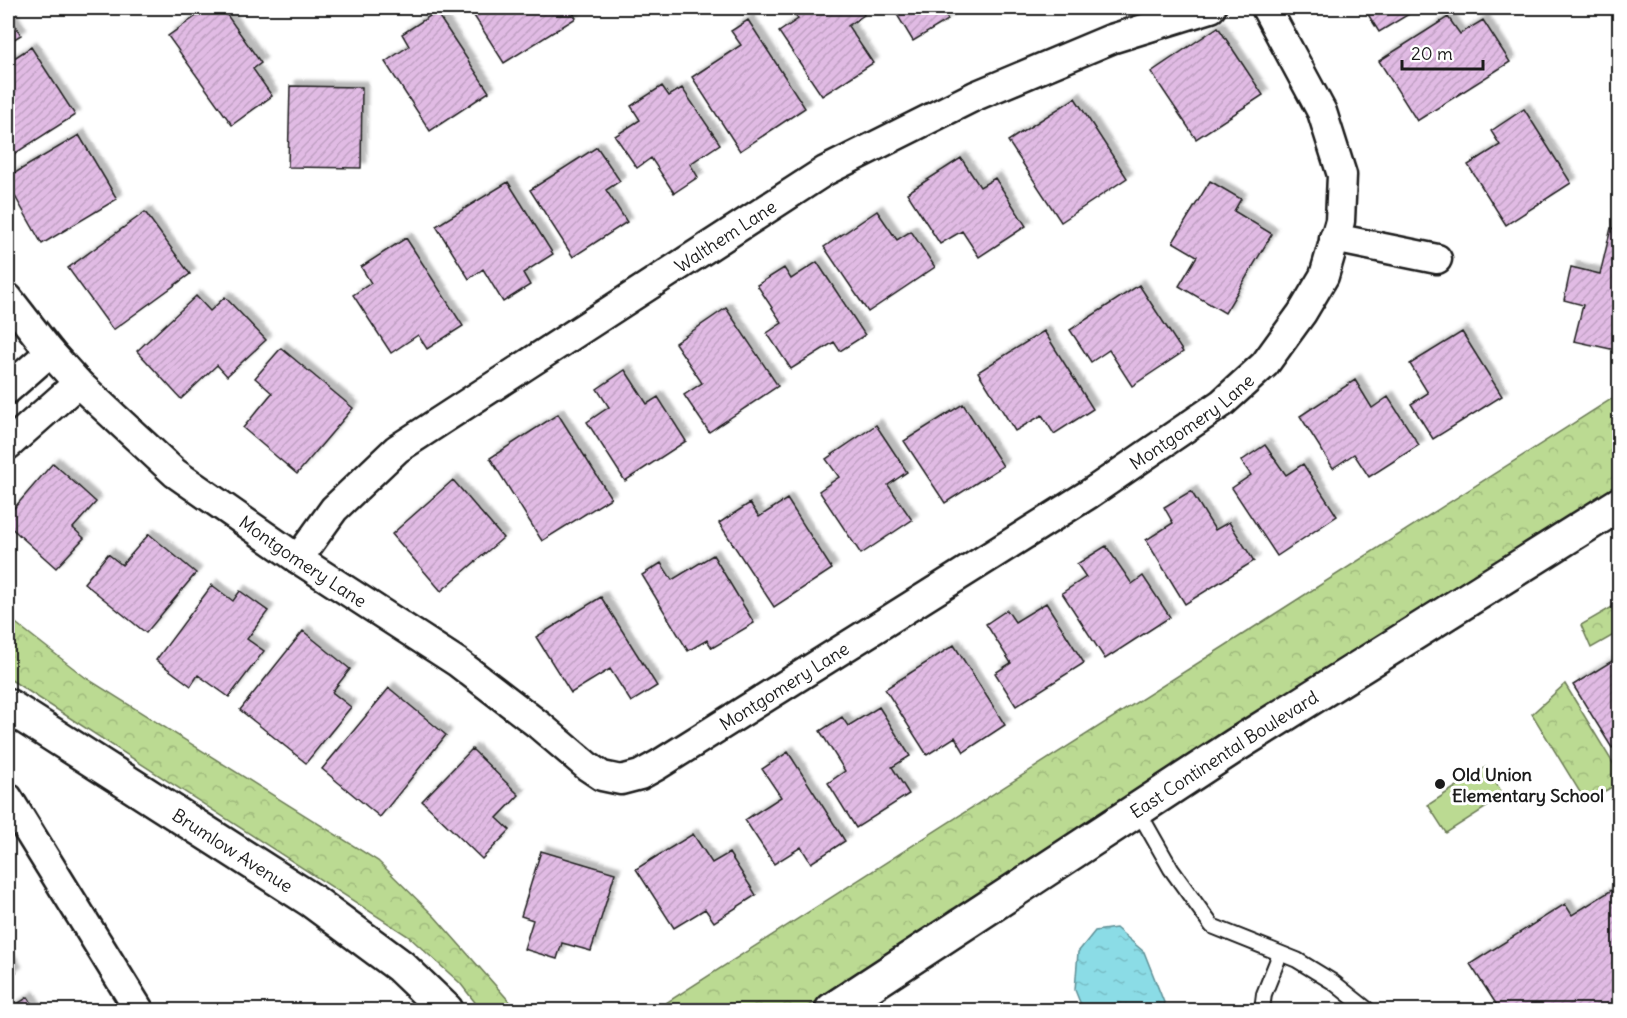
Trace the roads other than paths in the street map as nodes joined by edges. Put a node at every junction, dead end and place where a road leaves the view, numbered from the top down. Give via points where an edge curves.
1 (1212, 8) edge
2 (1266, 8) edge
3 (1334, 238) junction
4 (1437, 259) dead end
5 (8, 298) edge
6 (50, 352) junction
7 (78, 383) junction
8 (8, 389) edge
9 (8, 445) edge
10 (1620, 504) edge
11 (298, 559) junction
12 (8, 707) edge
13 (8, 798) edge
14 (1137, 809) junction
15 (1280, 954) junction
16 (139, 1011) edge
17 (446, 1011) edge
18 (832, 1011) edge
19 (1262, 1011) edge
20 (1368, 1011) edge

1 - 11 street, Walthem Lane via 1111,39 975,96 825,171 397,449 334,509
2 - 3 street, Montgomery Lane via 1322,112 1333,144 1342,175 1340,220
3 - 4 street
3 - 11 street, Montgomery Lane via 1324,276 1302,314 1265,364 1222,403 1089,494 640,774 621,780 602,776 587,766 457,662
5 - 6 street, Montgomery Lane
6 - 7 street, Montgomery Lane
6 - 8 street
7 - 9 street
7 - 11 street, Montgomery Lane via 175,472
10 - 14 main road, East Continental Boulevard
12 - 17 main road, Brumlow Avenue via 311,900 400,966
13 - 16 street
14 - 15 lane via 1171,869 1212,926
14 - 18 main road, East Continental Boulevard
15 - 19 lane via 1264,994
15 - 20 lane via 1332,982

